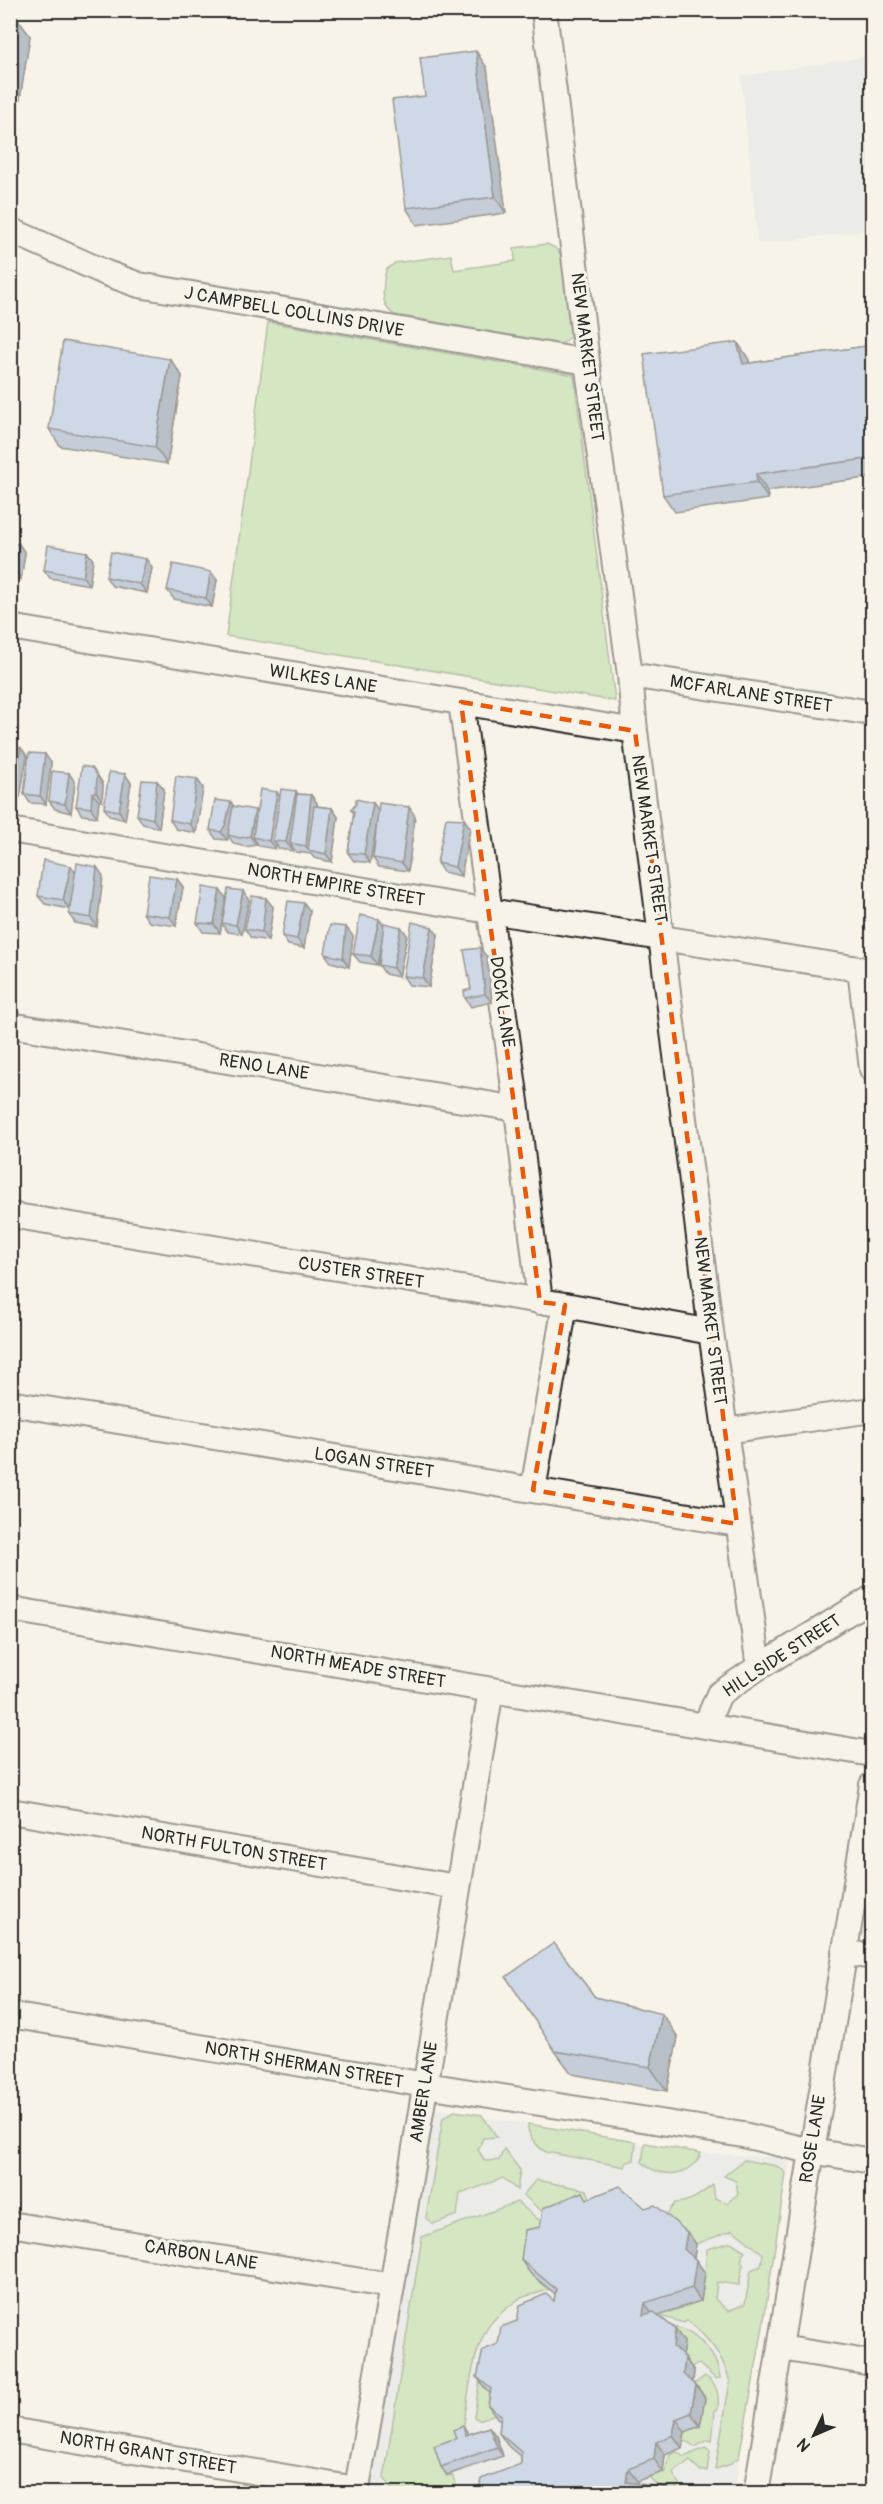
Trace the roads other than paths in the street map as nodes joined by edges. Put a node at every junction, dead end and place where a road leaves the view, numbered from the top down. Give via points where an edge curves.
1 (544, 10) edge
2 (10, 230) edge
3 (587, 362) junction
4 (10, 627) edge
5 (630, 675) junction
6 (461, 702) junction
7 (873, 713) edge
8 (635, 731) junction
9 (10, 830) edge
10 (489, 911) junction
11 (662, 939) junction
12 (866, 970) edge
13 (10, 1025) edge
14 (873, 1069) edge
15 (517, 1109) junction
16 (10, 1215) edge
17 (540, 1302) junction
18 (565, 1305) junction
19 (711, 1332) junction
20 (10, 1403) edge
21 (873, 1410) edge
22 (724, 1431) junction
23 (533, 1490) junction
24 (737, 1524) junction
25 (873, 1599) edge
26 (10, 1609) edge
27 (759, 1667) junction
28 (491, 1690) junction
29 (706, 1725) junction
30 (873, 1754) edge
31 (873, 1785) edge
32 (10, 1811) edge
33 (457, 1887) junction
34 (844, 1952) junction
35 (873, 1957) edge
36 (10, 2015) edge
37 (426, 2085) junction
38 (811, 2151) junction
39 (873, 2161) edge
40 (10, 2224) edge
41 (392, 2286) junction
42 (781, 2348) junction
43 (873, 2363) edge
44 (10, 2430) edge
45 (356, 2491) edge
46 (756, 2493) edge

1 - 3 street, NEW MARKET STREET
2 - 3 street, J CAMPBELL COLLINS DRIVE via 139,285
3 - 5 street, NEW MARKET STREET
4 - 6 street, WILKES LANE
5 - 7 street, MCFARLANE STREET
5 - 8 street, NEW MARKET STREET
6 - 8 street, WILKES LANE
6 - 10 street, DOCK LANE
8 - 11 street, NEW MARKET STREET
9 - 10 street, NORTH EMPIRE STREET
10 - 11 street, NORTH EMPIRE STREET
10 - 15 street, DOCK LANE
11 - 12 street, NORTH EMPIRE STREET
11 - 19 street, NEW MARKET STREET
12 - 14 street
13 - 15 street, RENO LANE
15 - 17 street, DOCK LANE
16 - 17 street, CUSTER STREET
17 - 18 street, CUSTER STREET
18 - 19 street, CUSTER STREET
18 - 23 street
19 - 22 street, NEW MARKET STREET
20 - 23 street, LOGAN STREET
21 - 22 street
22 - 24 street, NEW MARKET STREET
23 - 24 street, LOGAN STREET
24 - 27 street, NEW MARKET STREET
25 - 27 street, HILLSIDE STREET
26 - 28 street, NORTH MEADE STREET
27 - 29 street, HILLSIDE STREET via 719,1694
28 - 29 street, NORTH MEADE STREET
28 - 33 street, AMBER LANE
29 - 30 street, NORTH MEADE STREET
31 - 34 street, ROSE LANE
32 - 33 street, NORTH FULTON STREET
33 - 37 street, AMBER LANE
34 - 35 street
34 - 38 street, ROSE LANE
36 - 37 street, NORTH SHERMAN STREET
37 - 38 street, NORTH SHERMAN STREET via 743,2135
37 - 41 street, AMBER LANE
38 - 39 street, NORTH SHERMAN STREET
38 - 42 street, ROSE LANE
40 - 41 street, CARBON LANE
41 - 45 street, AMBER LANE
42 - 43 street
42 - 46 street, ROSE LANE
44 - 45 street, NORTH GRANT STREET

